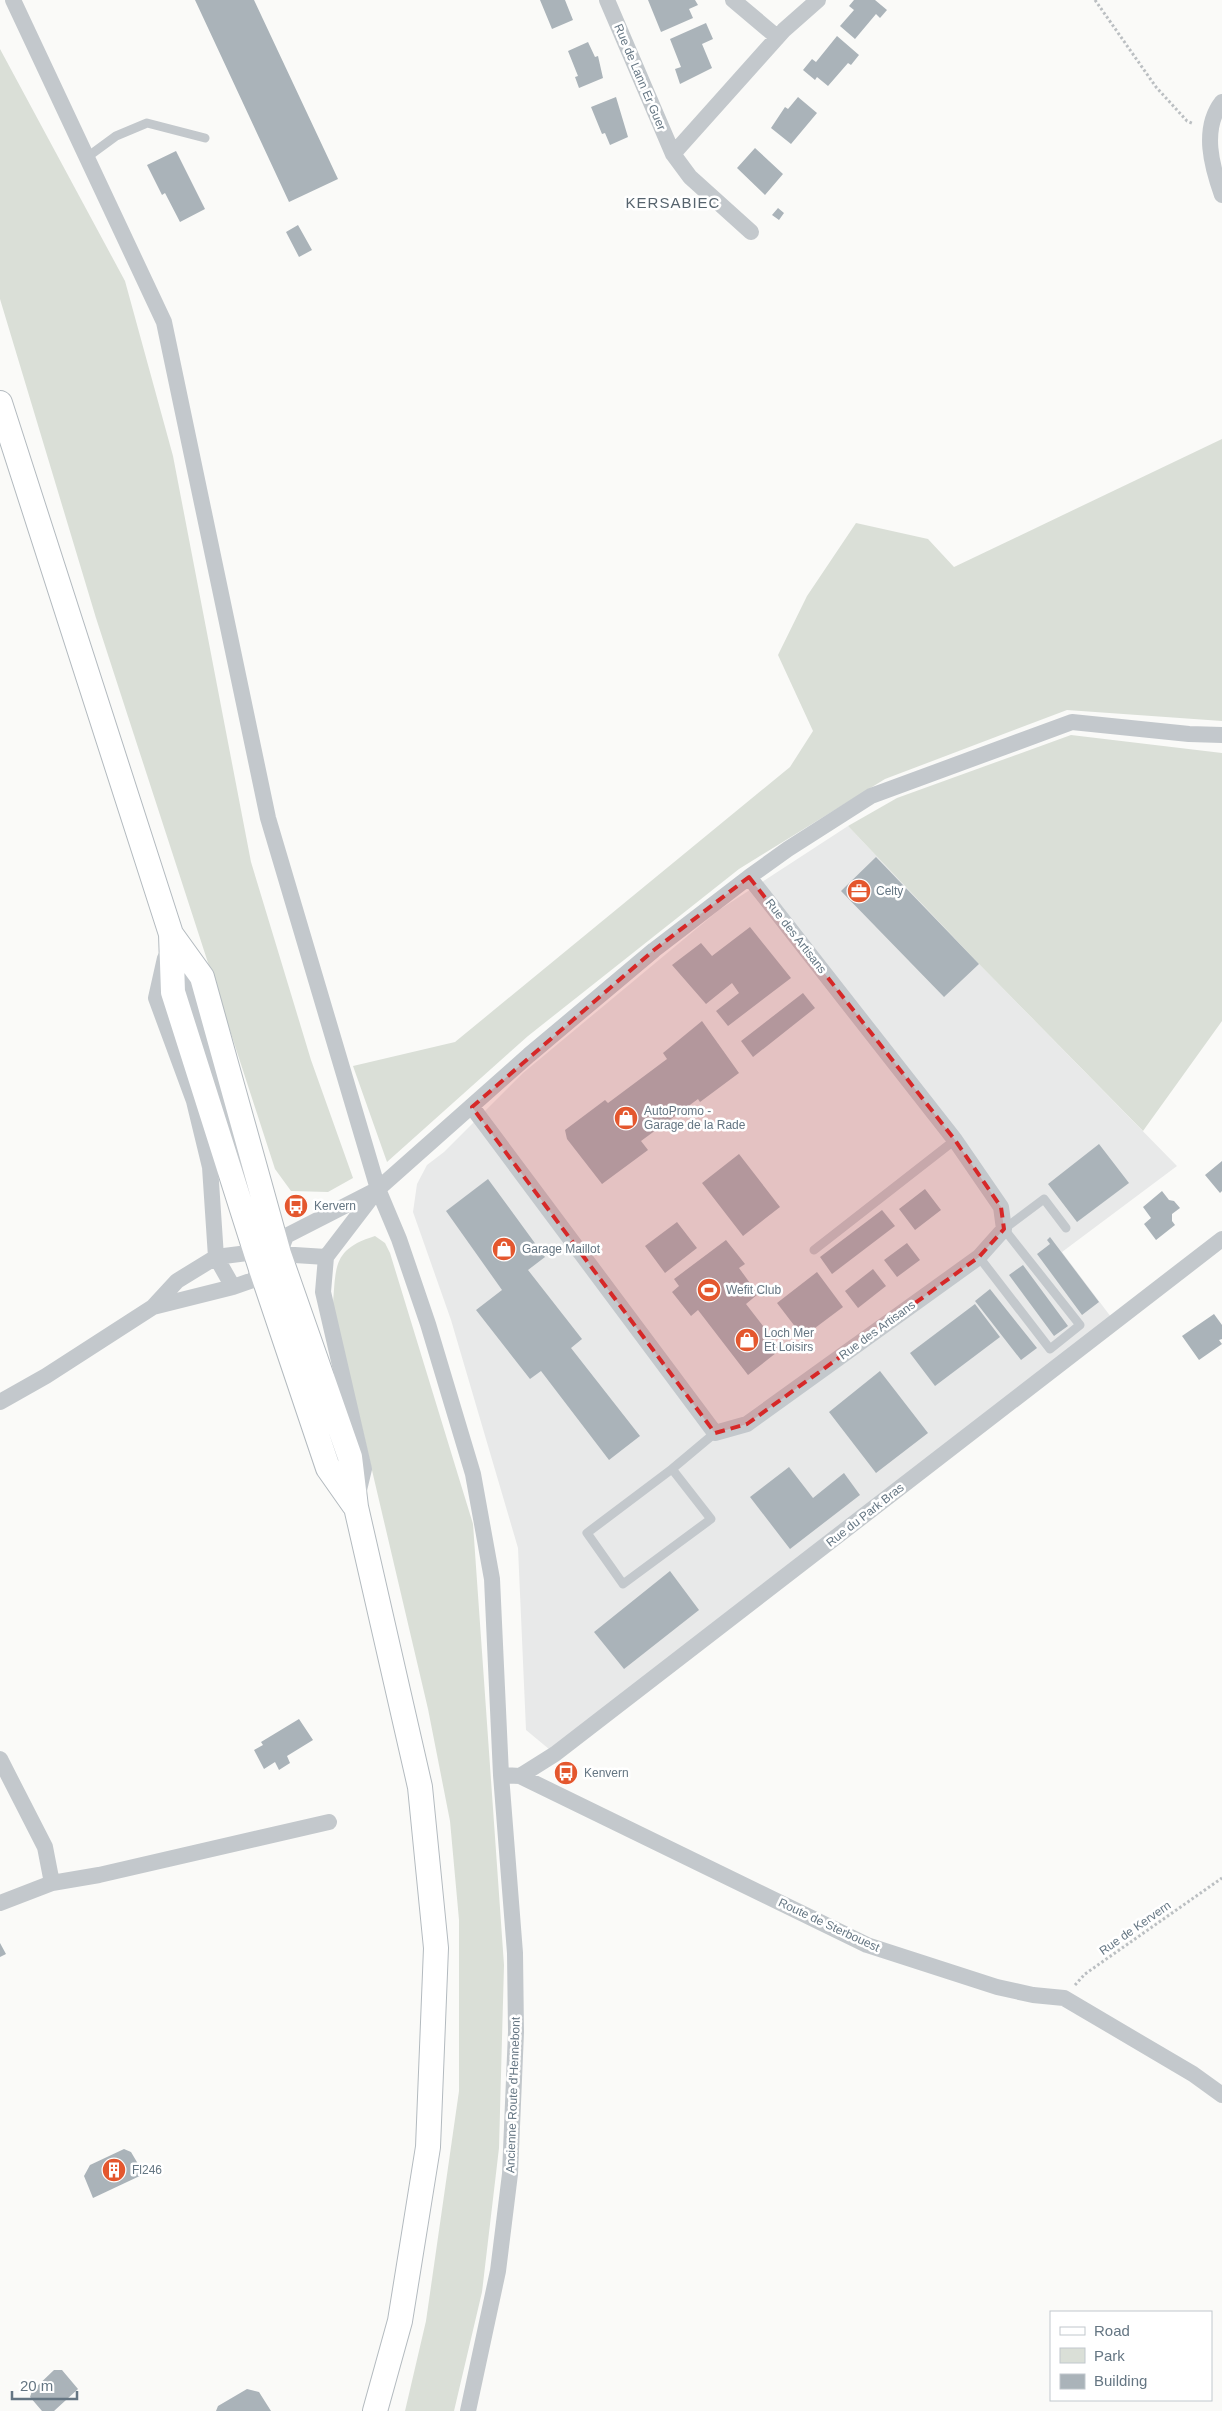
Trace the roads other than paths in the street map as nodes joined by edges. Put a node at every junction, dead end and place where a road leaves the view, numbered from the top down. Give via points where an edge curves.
1 (13, 0) edge
2 (607, 0) edge
3 (733, 0) edge
4 (818, 0) edge
5 (777, 37) junction
6 (1222, 102) edge
7 (205, 138) dead end
8 (673, 154) junction
9 (86, 158) junction
10 (1222, 195) edge
11 (751, 232) dead end
12 (0, 403) edge
13 (1222, 736) edge
14 (749, 877) junction
15 (171, 934) junction
16 (472, 1107) junction
17 (954, 1140) junction
18 (378, 1189) junction
19 (1066, 1228) dead end
20 (1004, 1229) junction
21 (1222, 1239) edge
22 (814, 1250) dead end
23 (216, 1257) junction
24 (326, 1257) junction
25 (979, 1257) junction
26 (266, 1258) junction
27 (233, 1287) junction
28 (153, 1307) junction
29 (0, 1402) edge
30 (715, 1433) junction
31 (672, 1469) junction
32 (356, 1507) junction
33 (0, 1759) edge
34 (501, 1775) junction
35 (520, 1776) junction
36 (329, 1822) dead end
37 (52, 1883) junction
38 (0, 1903) edge
39 (1222, 2095) edge
40 (375, 2411) edge
41 (468, 2411) edge

1 - 9 street, Ancienne Route d'Hennebont
2 - 8 street, Rue de Lann Er Guer
3 - 5 street
4 - 5 street
5 - 8 street
6 - 10 street via 1210,130 1212,165
7 - 9 lane via 147,123 116,136
8 - 11 street, Rue de Lann Er Guer via 690,177
9 - 18 street, Ancienne Route d'Hennebont via 164,322 268,818
12 - 15 main road
13 - 14 street via 1072,722 871,796
14 - 16 street via 654,950
14 - 17 street, Rue des Artisans
15 - 23 street via 156,998 194,1101 210,1166
15 - 26 main road via 173,992
15 - 26 main road via 202,977
16 - 18 street
16 - 30 street
17 - 20 street, Rue des Artisans via 1001,1207
17 - 22 lane
18 - 24 street
18 - 26 street via 286,1236
18 - 34 street, Ancienne Route d'Hennebont via 428,1324 473,1474 492,1579
19 - 20 lane via 1044,1199
20 - 25 street, Rue des Artisans
20 - 25 lane via 1080,1326 1050,1349
21 - 35 street, Rue du Park Bras via 555,1754
23 - 26 street
23 - 27 street
23 - 28 street via 177,1281
24 - 26 street
24 - 32 street via 323,1292 364,1469
25 - 30 street, Rue des Artisans via 747,1424
26 - 27 street via 253,1280
26 - 32 main road via 328,1468
27 - 28 street
28 - 29 street
30 - 31 lane
31 - 31 lane via 587,1533 623,1584 711,1519
32 - 40 main road via 420,1787 436,1948 428,2147 400,2321
33 - 37 street via 45,1846
34 - 35 street
34 - 41 street, Ancienne Route d'Hennebont via 515,1954 516,2032 510,2164 498,2271
35 - 39 street, Route de Sterbouest via 867,1945 997,1988 1064,1998 1193,2074
36 - 37 street
37 - 38 street

